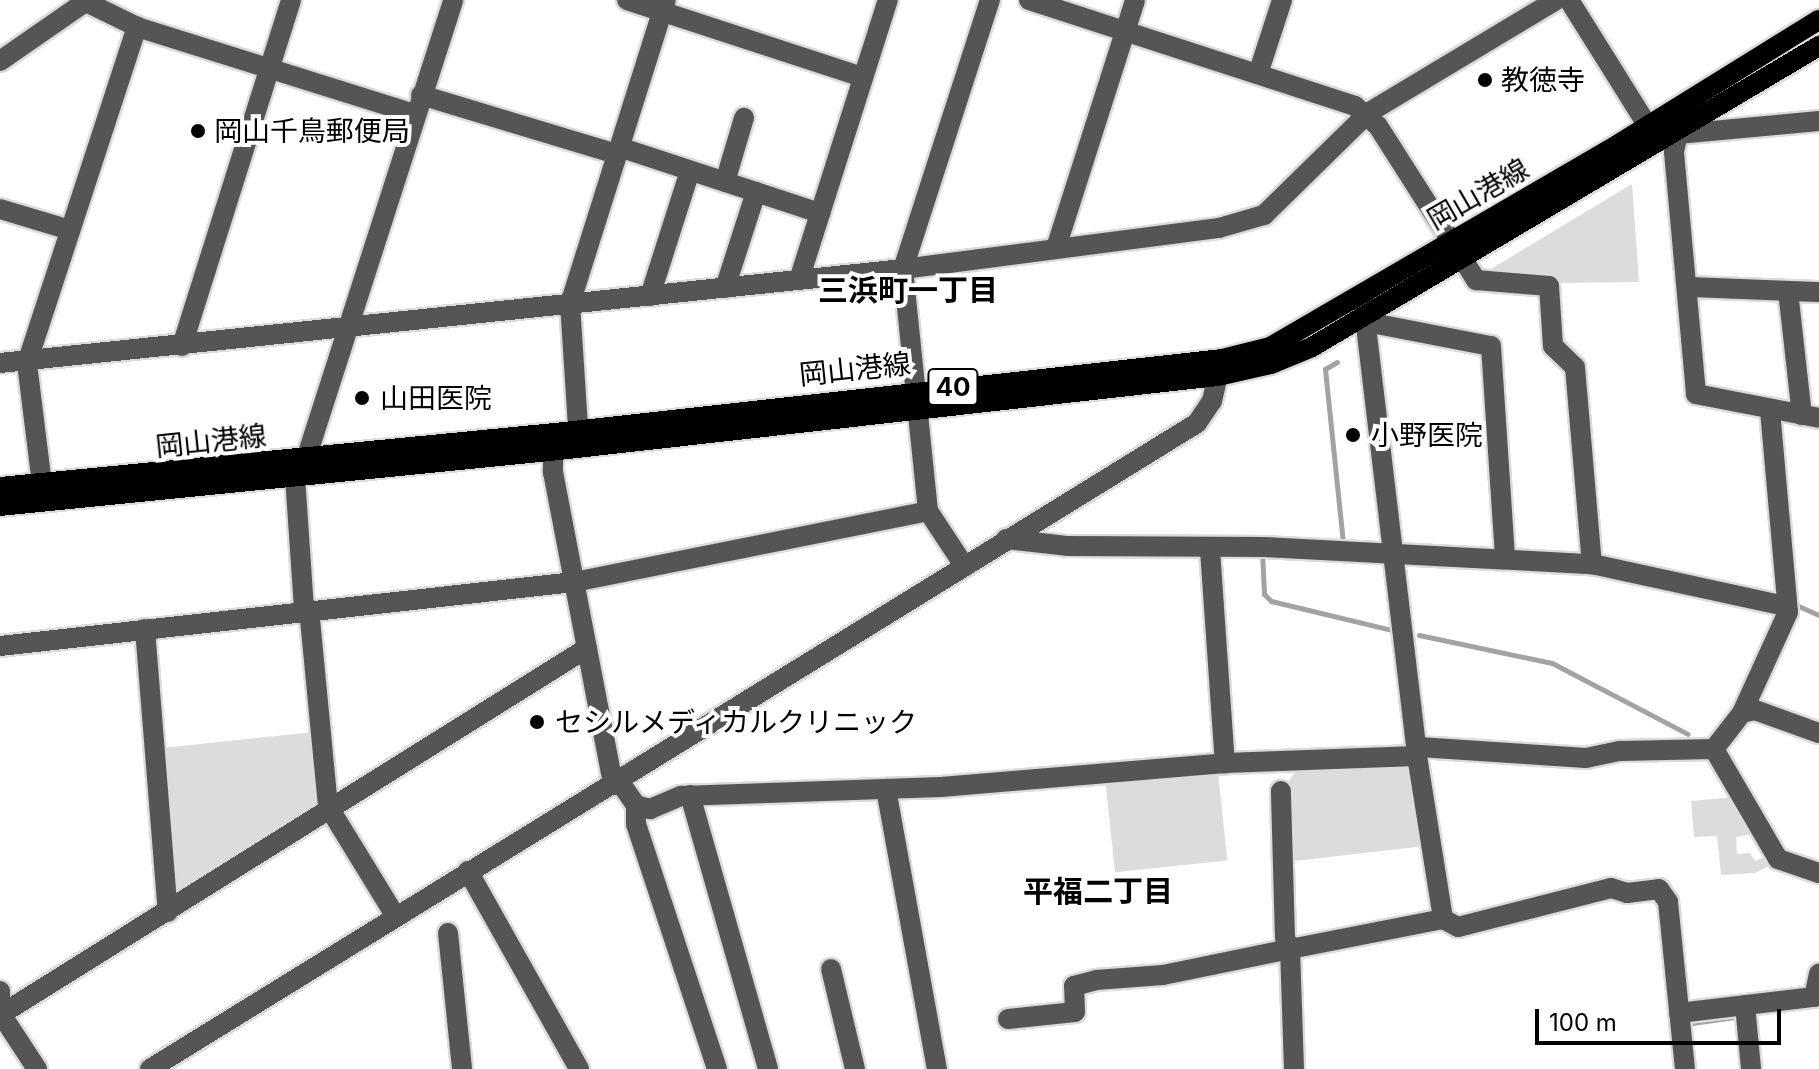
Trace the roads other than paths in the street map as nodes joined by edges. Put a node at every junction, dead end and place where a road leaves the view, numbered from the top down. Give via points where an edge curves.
1 (85, 0) edge
2 (291, 0) edge
3 (453, 0) edge
4 (627, 0) edge
5 (888, 0) edge
6 (990, 0) edge
7 (1029, 0) edge
8 (1135, 0) edge
9 (1282, 0) edge
10 (1556, 0) edge
11 (1569, 0) edge
12 (665, 6) edge
13 (1819, 20) edge
14 (137, 27) junction
15 (1125, 31) junction
16 (1819, 46) edge
17 (0, 61) edge
18 (269, 69) junction
19 (1258, 74) junction
20 (863, 77) junction
21 (418, 104) junction
22 (1368, 113) junction
23 (744, 118) dead end
24 (1819, 121) edge
25 (1647, 125) junction
26 (1678, 134) junction
27 (1659, 145) junction
28 (618, 151) junction
29 (690, 171) junction
30 (725, 182) junction
31 (756, 192) junction
32 (0, 209) edge
33 (820, 213) junction
34 (70, 230) junction
35 (1056, 248) junction
36 (1456, 250) junction
37 (903, 269) junction
38 (799, 280) junction
39 (1688, 287) junction
40 (725, 288) junction
41 (1788, 291) junction
42 (1819, 292) edge
43 (650, 296) junction
44 (570, 304) junction
45 (1365, 311) junction
46 (347, 326) junction
47 (182, 346) junction
48 (0, 363) edge
49 (27, 363) junction
50 (1220, 367) junction
51 (918, 400) junction
52 (1770, 409) junction
53 (1811, 416) edge
54 (576, 436) junction
55 (552, 442) junction
56 (301, 468) junction
57 (0, 487) edge
58 (43, 493) junction
59 (0, 506) edge
60 (928, 511) junction
61 (1006, 539) junction
62 (1210, 550) junction
63 (1396, 554) junction
64 (1505, 555) junction
65 (1592, 560) junction
66 (963, 564) junction
67 (574, 582) junction
68 (1783, 602) junction
69 (306, 610) junction
70 (145, 629) junction
71 (0, 646) edge
72 (587, 648) junction
73 (1742, 713) junction
74 (1819, 733) edge
75 (1418, 752) junction
76 (1714, 754) junction
77 (1225, 763) junction
78 (616, 783) junction
79 (886, 789) junction
80 (1281, 791) dead end
81 (690, 795) junction
82 (636, 805) junction
83 (328, 806) junction
84 (468, 871) junction
85 (1819, 873) edge
86 (168, 912) junction
87 (396, 917) junction
88 (1443, 919) junction
89 (448, 933) dead end
90 (1290, 949) junction
91 (831, 969) dead end
92 (1819, 974) edge
93 (0, 991) edge
94 (1746, 1011) junction
95 (1, 1014) edge
96 (1008, 1019) dead end
97 (1680, 1021) junction
98 (37, 1069) edge
99 (150, 1069) edge
100 (462, 1069) edge
101 (579, 1069) edge
102 (717, 1069) edge
103 (768, 1069) edge
104 (855, 1069) edge
105 (937, 1069) edge
106 (1294, 1069) edge
107 (1685, 1069) edge
108 (1751, 1069) edge

1 - 14 street
1 - 17 street
2 - 18 street
3 - 21 street
4 - 12 street
5 - 20 street
6 - 37 street
7 - 15 street
8 - 15 street
9 - 19 street
10 - 22 street
11 - 25 street
12 - 20 street
12 - 28 street
13 - 25 main road, 岡山港線 / 40
14 - 18 street
14 - 34 street
15 - 19 street
15 - 35 street
16 - 26 main road, 岡山港線 / 40
18 - 21 street
18 - 47 street
19 - 22 street
20 - 33 street
21 - 28 street
21 - 46 street
22 - 35 street via 1264,215 1219,228
22 - 36 street
23 - 30 street
24 - 26 street
25 - 27 street
25 - 36 main road, 岡山港線 / 40
26 - 27 main road, 岡山港線 / 40
26 - 39 street via 1674,152
27 - 36 main road, 岡山港線 / 40
28 - 29 street
28 - 44 street
29 - 30 street
29 - 43 street
30 - 31 street
31 - 33 street
31 - 40 street
32 - 34 street
33 - 38 street
34 - 49 street
35 - 37 street
36 - 45 main road, 岡山港線 / 40
36 - 65 street via 1482,282 1552,290 1553,346 1575,367
37 - 38 street
37 - 51 street
38 - 40 street
39 - 41 street
39 - 52 street via 1696,394
40 - 43 street
41 - 42 street
41 - 53 street
43 - 44 street
44 - 46 street
44 - 54 street
45 - 50 main road, 岡山港線 / 40
45 - 63 street
45 - 64 street via 1491,346
46 - 47 street
46 - 56 street
47 - 49 street
48 - 49 street
49 - 58 street
50 - 51 main road, 岡山港線 / 40
50 - 61 street via 1212,401 1197,423
51 - 54 main road, 岡山港線 / 40
51 - 60 street
52 - 53 street
52 - 68 street
54 - 55 main road, 岡山港線 / 40
55 - 56 main road, 岡山港線 / 40
55 - 67 street
56 - 58 main road, 岡山港線 / 40
56 - 69 street
57 - 58 main road, 岡山港線 / 40
58 - 59 main road, 岡山港線 / 40
60 - 66 street
60 - 67 street
61 - 62 street
61 - 66 street
62 - 63 street
62 - 77 street
63 - 64 street
63 - 75 street
64 - 65 street
65 - 68 street
66 - 78 street
67 - 69 street
67 - 72 street
68 - 73 street via 1788,612
69 - 70 street
69 - 83 street
70 - 71 street
70 - 86 street
72 - 78 street
72 - 83 street
73 - 74 street via 1755,710
73 - 76 street
75 - 76 street via 1586,758 1620,751
75 - 77 street
75 - 88 street
76 - 85 street via 1778,859
77 - 79 street
78 - 82 street
78 - 84 street
79 - 81 street
79 - 105 street
80 - 90 street via 1285,938
81 - 82 street via 650,809
81 - 103 street
82 - 102 street via 636,824
83 - 86 street
83 - 87 street
84 - 87 street
84 - 101 street
86 - 95 street
87 - 99 street
88 - 90 street
88 - 97 street via 1458,927 1611,888 1627,893 1659,889 1668,902
89 - 100 street
90 - 96 street via 1163,975 1096,980 1074,986 1075,1012
90 - 106 street
91 - 104 street
92 - 94 street via 1814,997
93 - 95 street
94 - 97 street
94 - 108 street
95 - 98 street
97 - 107 street

